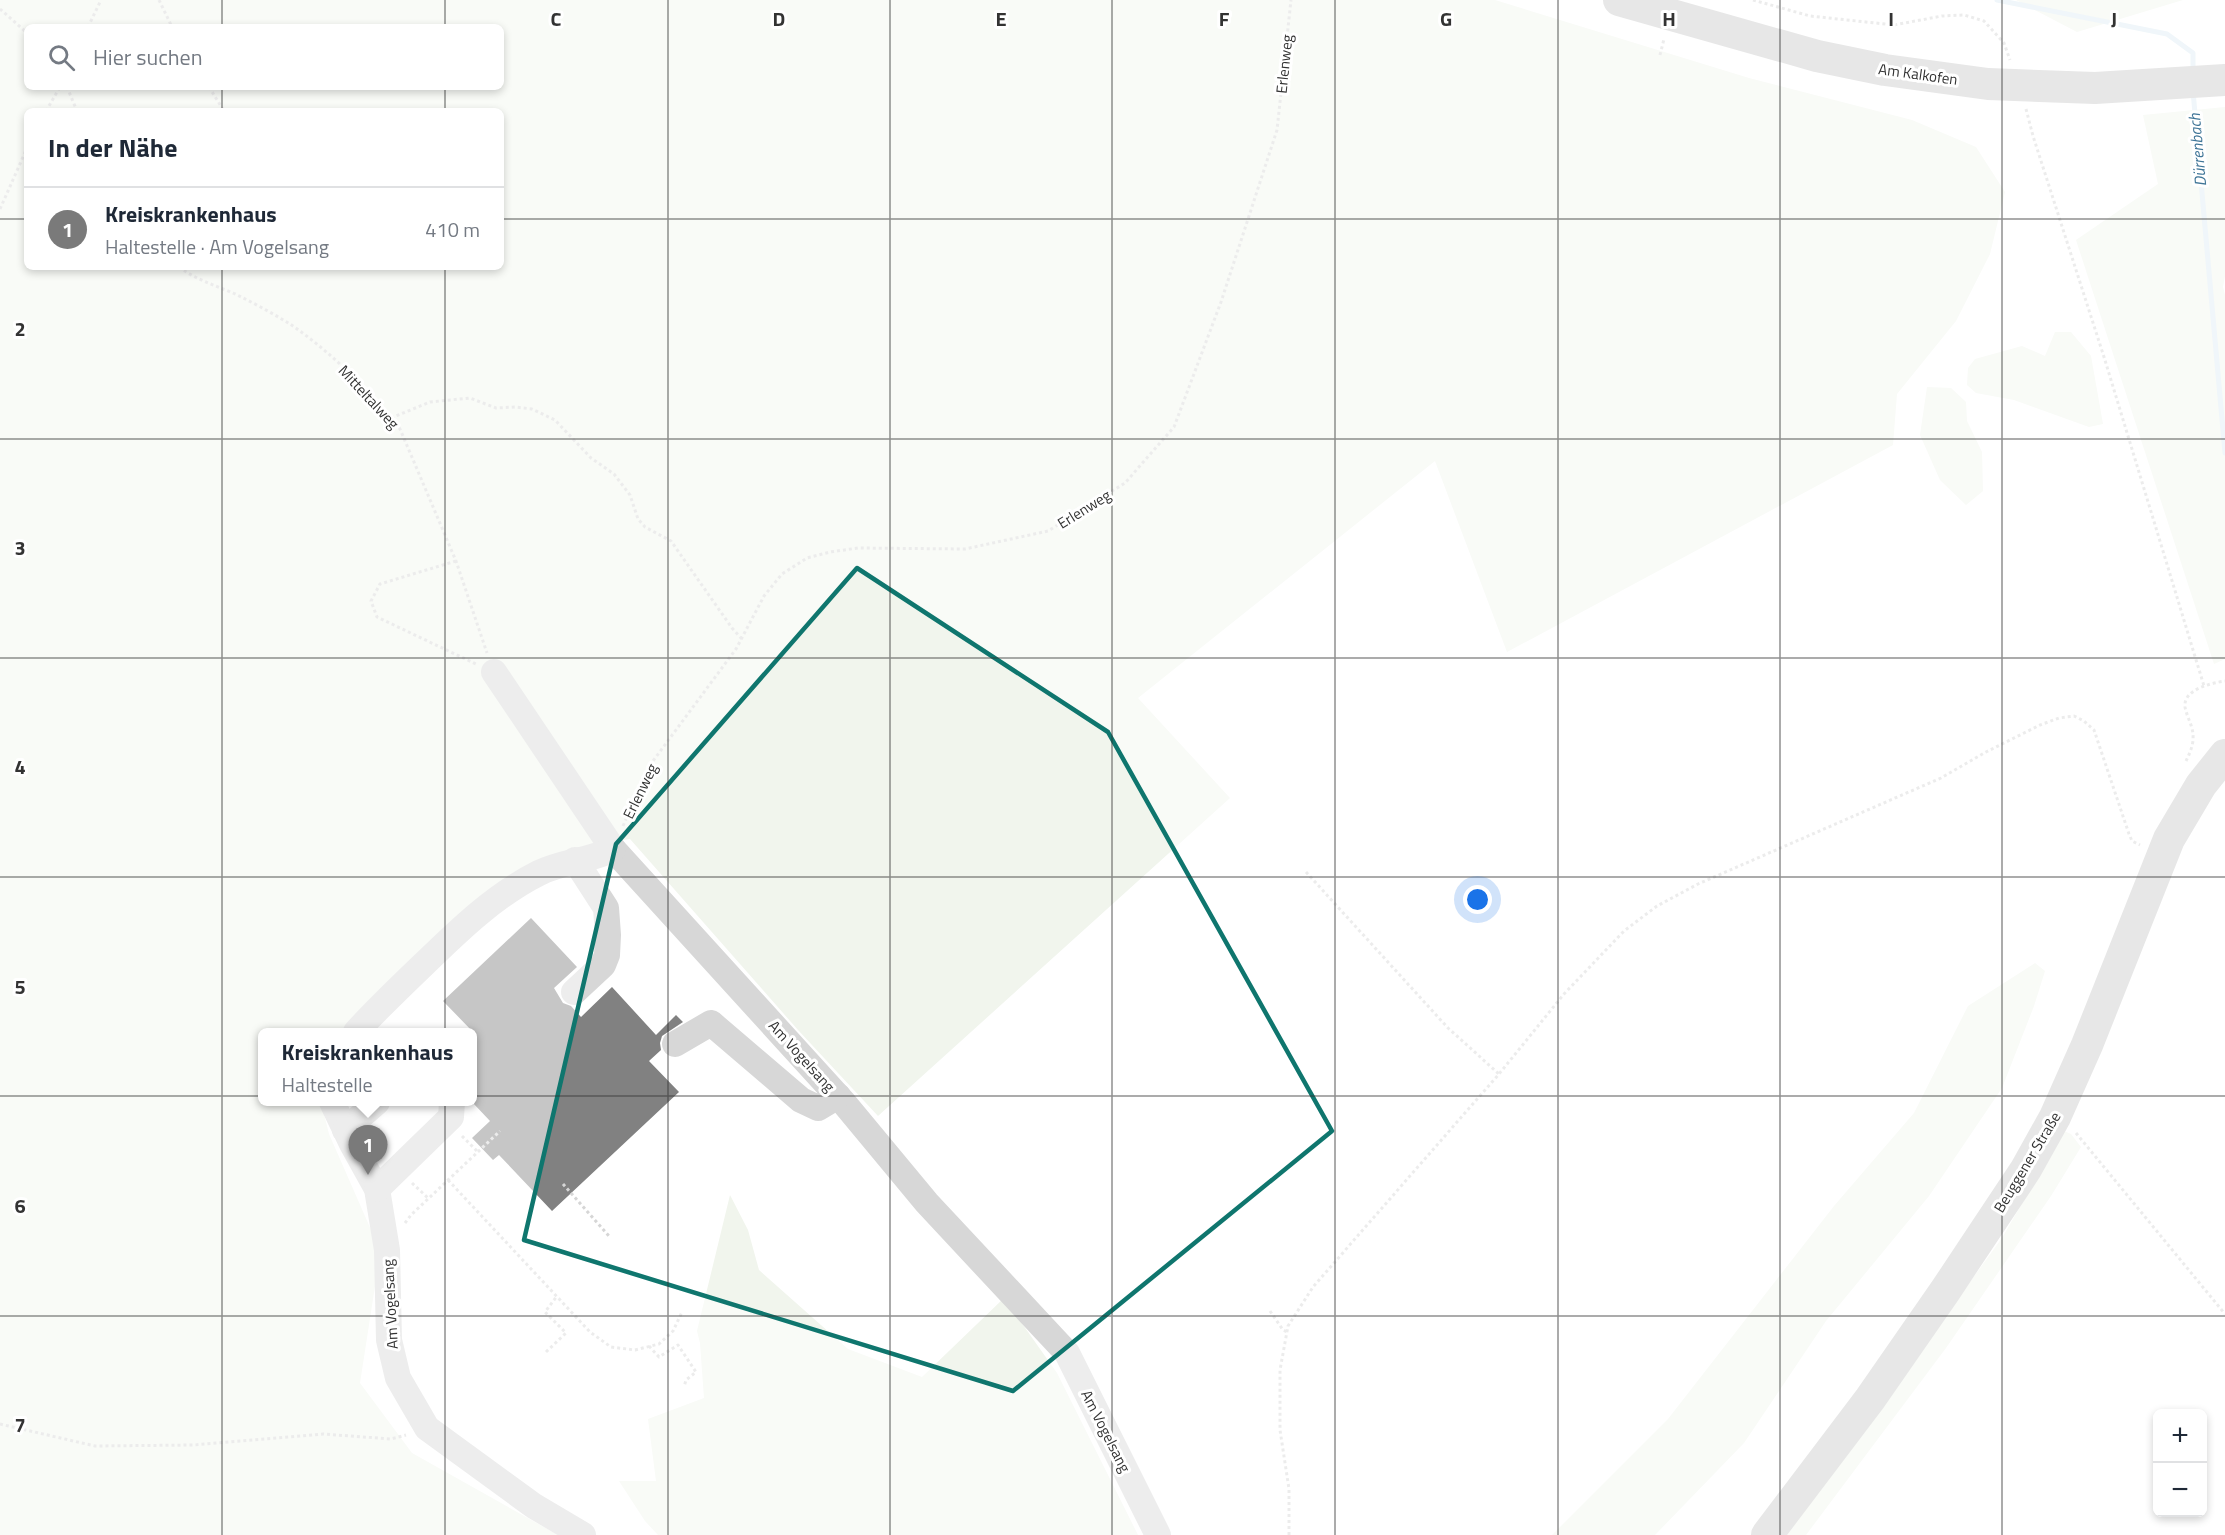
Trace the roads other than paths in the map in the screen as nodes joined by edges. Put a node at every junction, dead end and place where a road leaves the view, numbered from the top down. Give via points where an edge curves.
1 (1619, 0) edge
2 (2221, 80) edge
3 (494, 672) road end
4 (2225, 755) edge
5 (613, 849) junction
6 (575, 860) junction
7 (574, 992) dead end
8 (361, 1028) edge
9 (675, 1044) dead end
10 (838, 1096) junction
11 (334, 1106) edge
12 (371, 1106) edge
13 (452, 1106) edge
14 (345, 1130) junction
15 (377, 1189) junction
16 (583, 1535) edge
17 (1158, 1535) edge
18 (1767, 1535) edge

1 - 2 main road, Am Kalkofen via 1817,56 2032,95
3 - 5 street, Am Vogelsang
4 - 18 main road, Beuggener Straße via 2201,785 2169,839 2087,1045 2055,1117 2026,1169 1870,1399
5 - 6 street
5 - 10 street, Am Vogelsang
6 - 7 street via 606,908 608,935 603,965
6 - 8 street via 540,872 504,893 458,932
9 - 10 street via 711,1023 801,1100 818,1108
10 - 17 street, Am Vogelsang via 927,1203 1067,1353
11 - 14 street, Am Vogelsang
12 - 14 street
13 - 15 street via 451,1117
14 - 15 street, Am Vogelsang
15 - 16 street, Am Vogelsang via 387,1250 389,1340 398,1378 427,1428 534,1506

